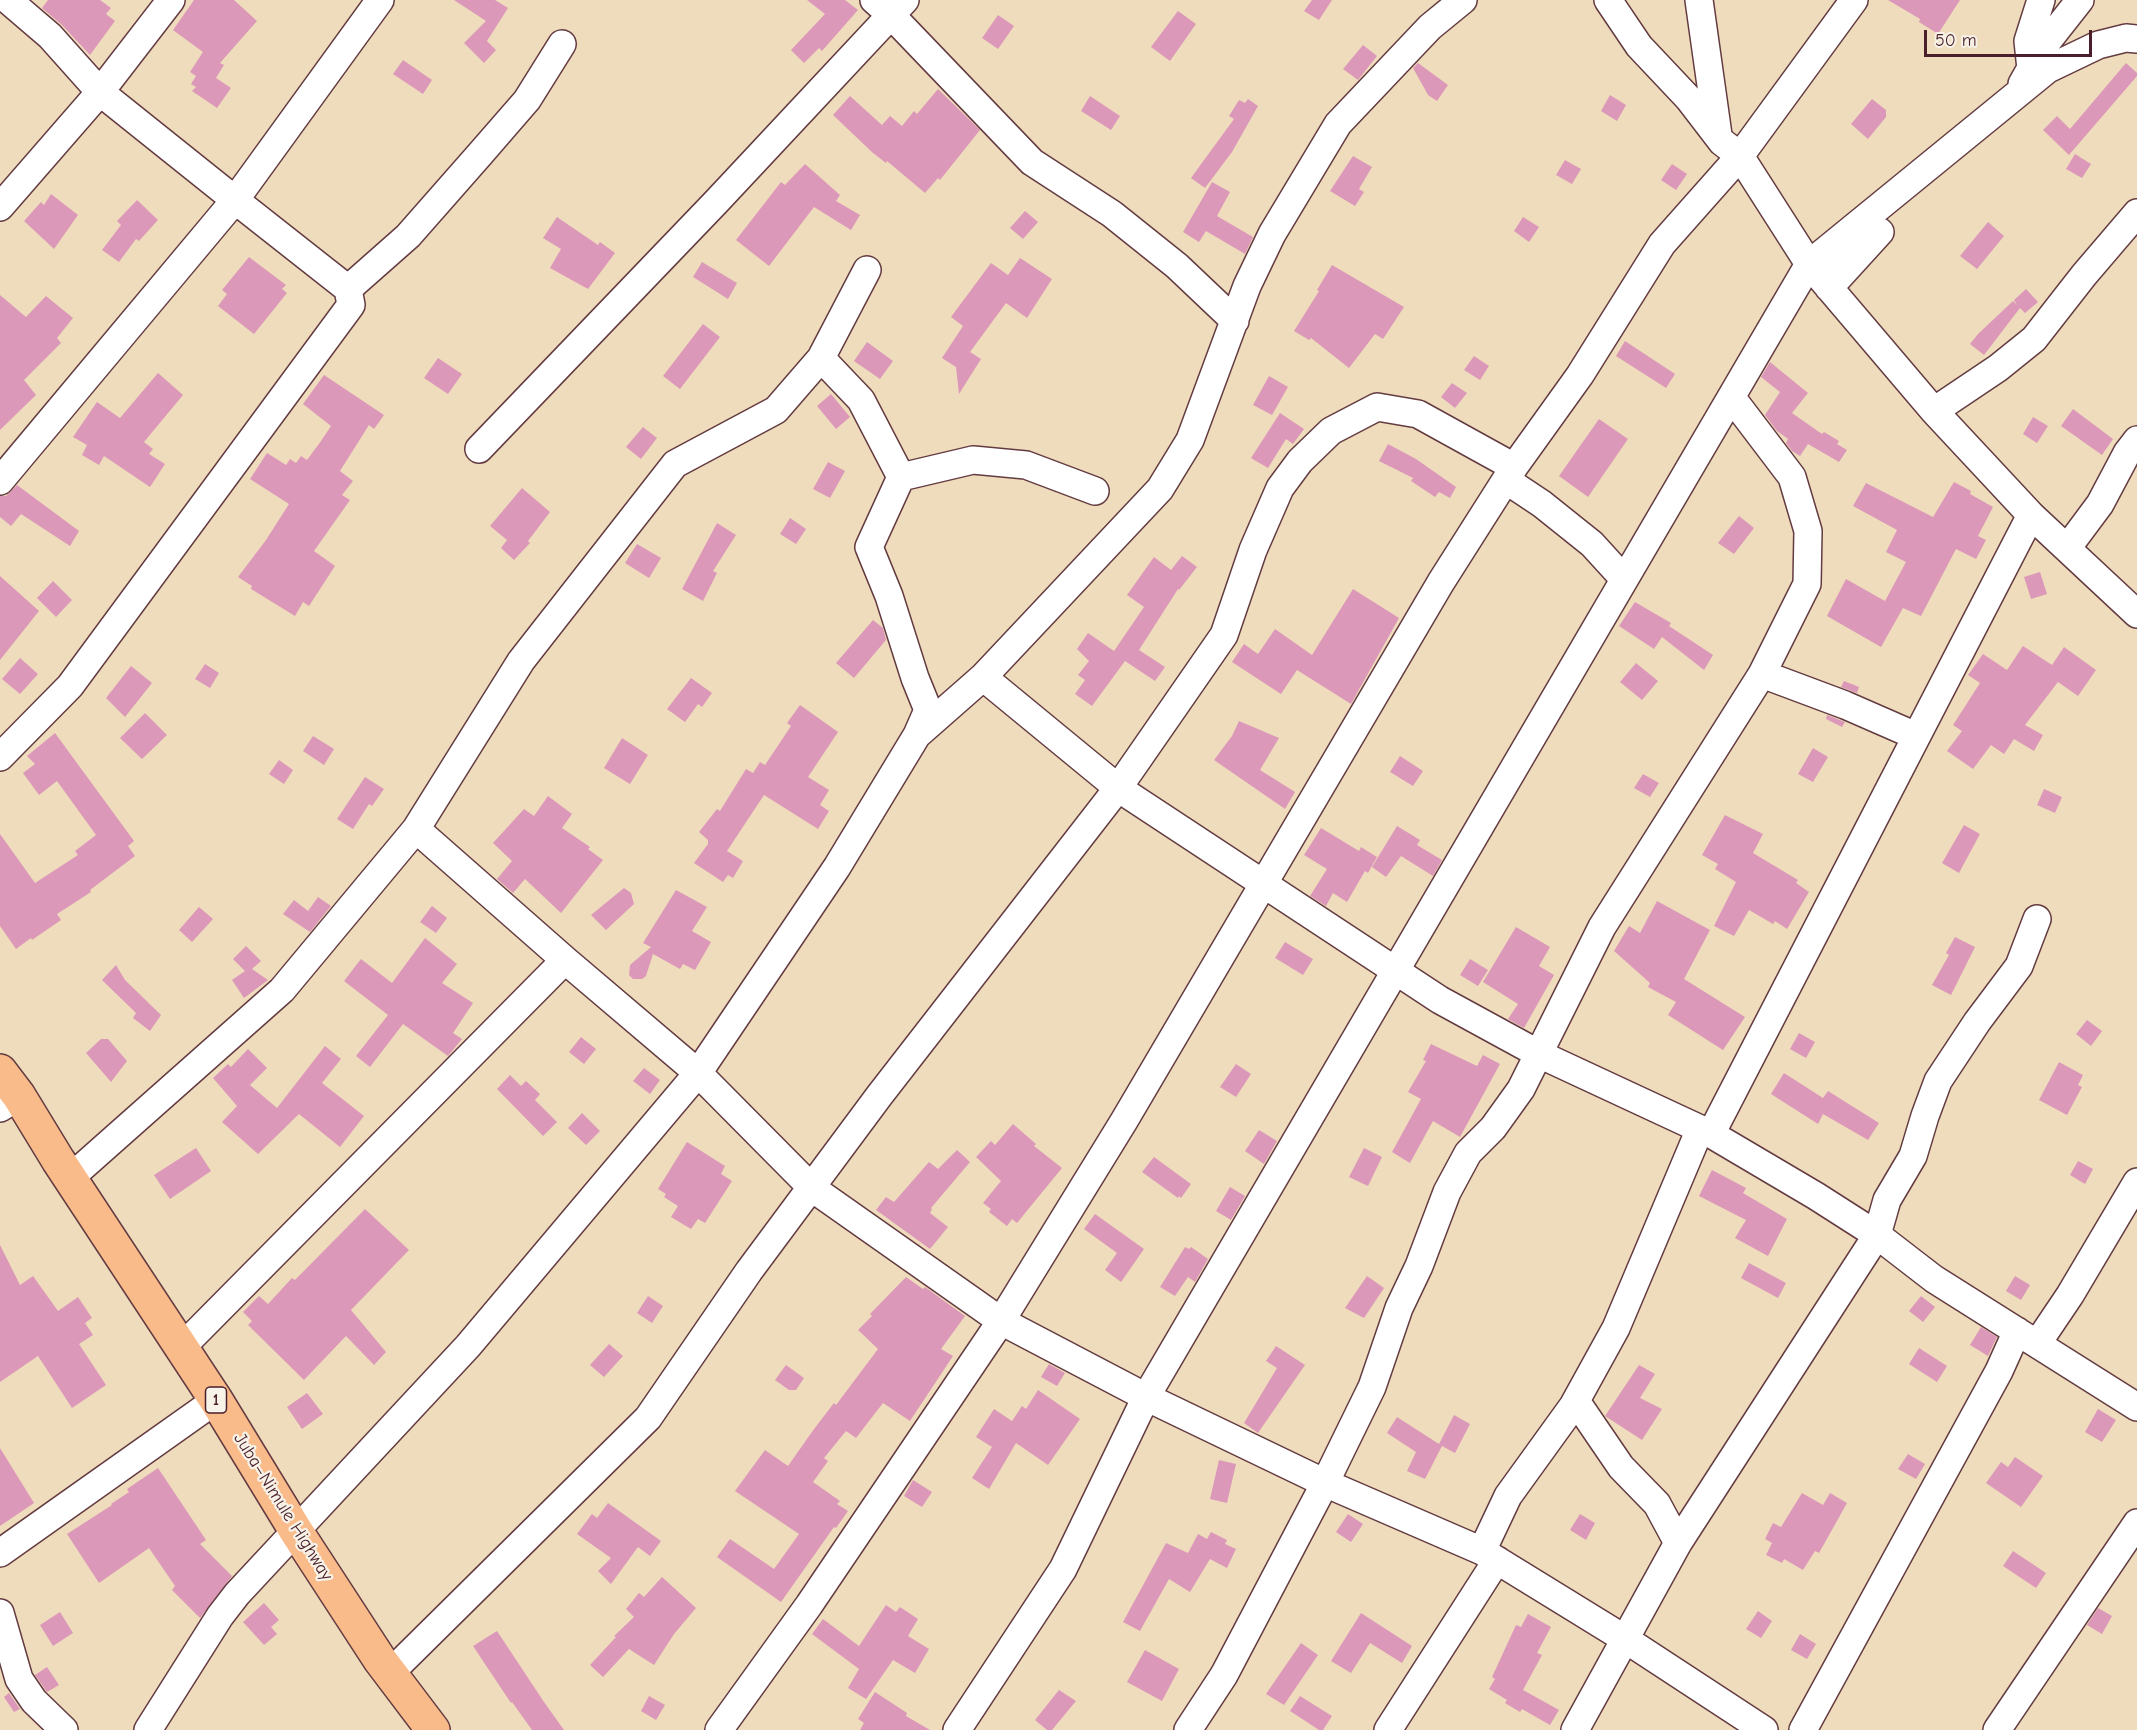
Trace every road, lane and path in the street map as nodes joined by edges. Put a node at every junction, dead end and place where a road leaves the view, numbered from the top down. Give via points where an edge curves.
1 (8, 0) edge
2 (171, 0) edge
3 (380, 0) edge
4 (1463, 0) edge
5 (1608, 0) edge
6 (1698, 0) edge
7 (1854, 0) edge
8 (2041, 0) edge
9 (2080, 0) edge
10 (890, 5) edge
11 (2137, 39) edge
12 (562, 44) dead end
13 (2031, 69) junction
14 (100, 92) junction
15 (2014, 98) junction
16 (1718, 136) junction
17 (1740, 156) junction
18 (235, 200) junction
19 (0, 207) edge
20 (2137, 213) edge
21 (1809, 264) junction
22 (867, 270) dead end
23 (1829, 288) dead end
24 (348, 289) junction
25 (1235, 321) junction
26 (821, 358) junction
27 (1732, 398) junction
28 (1934, 411) junction
29 (2137, 440) edge
30 (479, 449) dead end
31 (1510, 474) junction
32 (901, 477) junction
33 (0, 481) edge
34 (1095, 491) dead end
35 (2031, 515) junction
36 (2068, 548) junction
37 (1623, 578) junction
38 (2137, 614) edge
39 (1762, 674) junction
40 (983, 677) junction
41 (917, 735) junction
42 (1916, 736) junction
43 (0, 757) edge
44 (1118, 788) junction
45 (417, 829) junction
46 (1262, 884) junction
47 (2037, 920) dead end
48 (565, 960) junction
49 (1396, 970) junction
50 (1539, 1054) junction
51 (0, 1071) edge
52 (698, 1073) junction
53 (10, 1102) edge
54 (1706, 1132) junction
55 (70, 1178) junction
56 (2137, 1182) edge
57 (812, 1188) junction
58 (1877, 1235) junction
59 (1001, 1321) junction
60 (2027, 1338) junction
61 (181, 1348) junction
62 (1146, 1397) junction
63 (216, 1400) junction
64 (1576, 1401) junction
65 (2137, 1407) edge
66 (1325, 1483) junction
67 (2137, 1523) edge
68 (296, 1531) junction
69 (1678, 1543) junction
70 (0, 1553) edge
71 (1489, 1556) junction
72 (0, 1613) edge
73 (1625, 1639) junction
74 (390, 1673) junction
75 (64, 1730) edge
76 (148, 1730) edge
77 (433, 1730) edge
78 (719, 1730) edge
79 (957, 1730) edge
80 (1188, 1730) edge
81 (1388, 1730) edge
82 (1575, 1730) edge
83 (1764, 1730) edge
84 (1803, 1730) edge
85 (1997, 1730) edge

1 - 14 street via 50,36
2 - 14 street
3 - 18 street
4 - 25 street via 1430,27 1338,124 1272,234
5 - 16 street via 1639,45
6 - 16 street
7 - 17 street
8 - 13 street via 2028,41
9 - 13 street
10 - 25 street via 1032,162 1112,214 1177,266
10 - 30 street via 717,201
11 - 15 street via 2098,45 2048,69
12 - 24 street via 527,100 481,153 408,236
13 - 15 street
14 - 18 street
14 - 19 street
15 - 21 street
16 - 17 street
17 - 21 street
17 - 31 street via 1662,244 1580,375
18 - 24 street
18 - 33 street
20 - 28 street via 2034,339
21 - 23 street via 1880,232
21 - 27 street
21 - 28 street
22 - 26 street
24 - 43 street via 351,305 77,676
25 - 40 street via 1190,440 1160,489
26 - 32 street via 861,400
26 - 45 street via 776,410 675,464 521,661
27 - 37 street
27 - 39 street via 1792,477 1808,531 1807,584
28 - 35 street
29 - 36 street via 2100,504
31 - 37 street via 1592,544
31 - 44 street via 1418,414 1377,407 1331,431 1300,460 1280,488 1253,550 1224,635
31 - 46 street via 1441,582
32 - 34 street via 973,460 1026,465
32 - 41 street via 869,547 928,710
35 - 36 street
35 - 42 street
36 - 38 street
37 - 49 street
39 - 42 street
39 - 50 street via 1602,927
40 - 41 street
40 - 44 street
41 - 52 street via 837,867
42 - 54 street
44 - 46 street
44 - 57 street
45 - 48 street
45 - 55 street via 282,990
46 - 49 street
46 - 59 street via 1124,1121
47 - 58 street via 2019,966 1938,1081 1913,1156 1887,1200
48 - 52 street
48 - 61 street
49 - 50 street via 1440,1000
49 - 62 street
50 - 54 street
50 - 66 street via 1521,1089 1493,1128 1468,1152 1447,1192 1399,1308 1372,1387
51 - 53 main road, Juba–Nimule Highway / 1
52 - 57 street
52 - 68 street via 468,1346
53 - 55 main road, Juba–Nimule Highway / 1
54 - 58 street
54 - 64 street via 1616,1328
55 - 61 main road, Juba–Nimule Highway / 1
56 - 60 street via 2070,1295
57 - 59 street
57 - 74 street via 749,1271 648,1418
58 - 60 street via 1934,1279
58 - 69 street
59 - 62 street
59 - 78 street via 809,1605
60 - 65 street
60 - 84 street via 2000,1371
61 - 63 main road, Juba–Nimule Highway / 1
62 - 66 street
62 - 79 street via 1062,1569
63 - 68 main road, Juba–Nimule Highway / 1
63 - 70 street
64 - 69 street via 1621,1467 1657,1504
64 - 71 street via 1508,1496
66 - 71 street
66 - 80 street via 1224,1675
67 - 85 street
68 - 74 main road, Juba–Nimule Highway / 1
68 - 76 street via 220,1616
69 - 73 street
71 - 73 street
71 - 81 street
72 - 75 street via 18,1679
73 - 82 street
73 - 83 street
74 - 77 main road, Juba–Nimule Highway / 1

